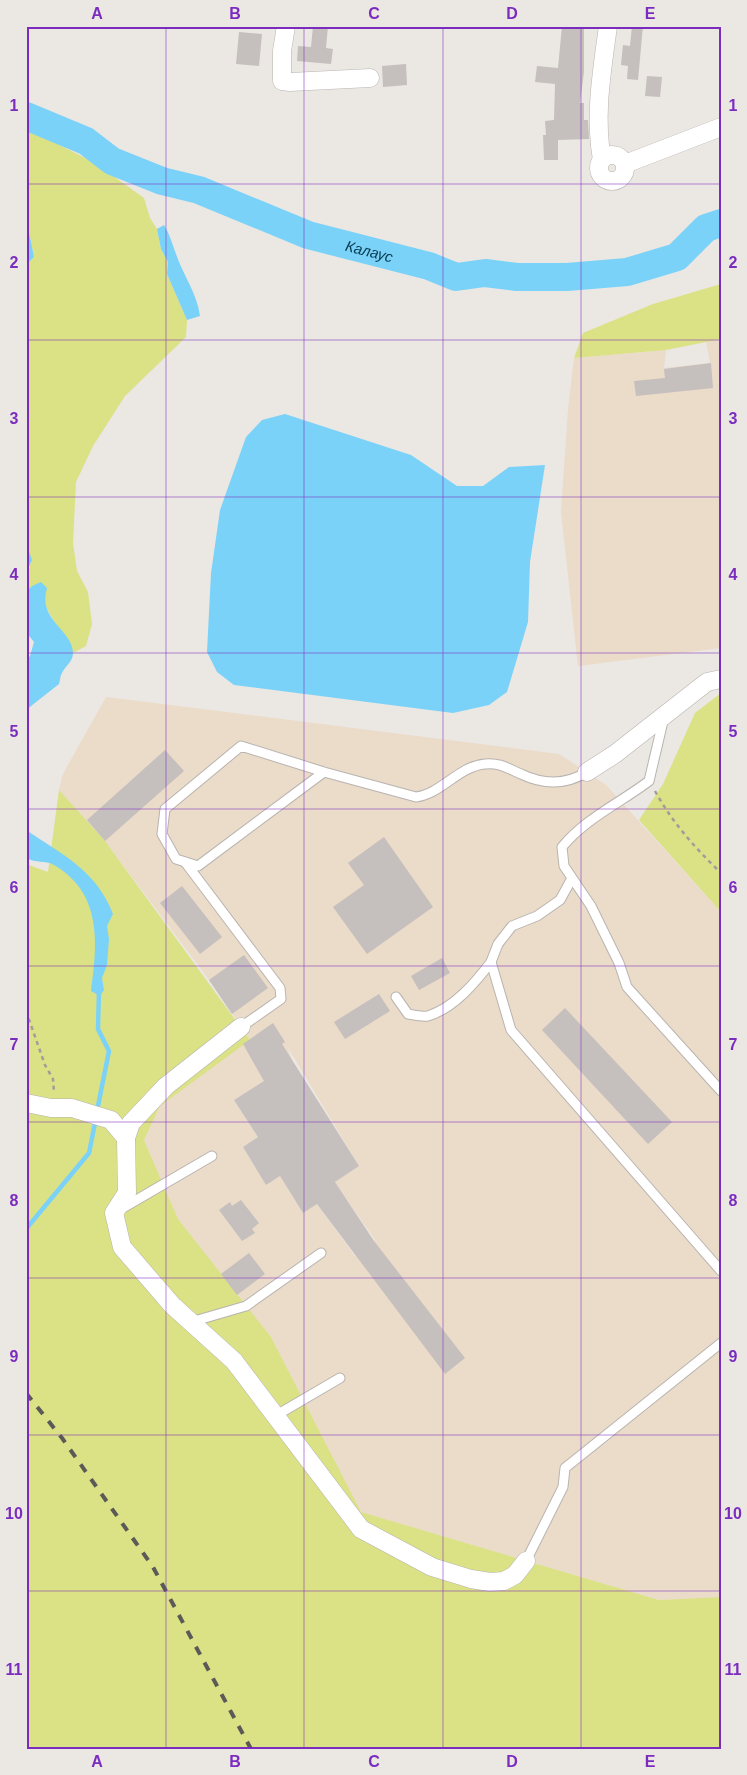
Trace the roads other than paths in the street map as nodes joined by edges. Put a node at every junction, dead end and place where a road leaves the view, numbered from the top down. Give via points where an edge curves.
1 (286, 26) edge
2 (608, 26) edge
3 (370, 78) dead end
4 (721, 127) edge
5 (721, 679) edge
6 (665, 715) junction
7 (324, 772) junction
8 (587, 772) joint
9 (185, 862) junction
10 (571, 880) junction
11 (491, 962) junction
12 (396, 998) dead end
13 (241, 1027) joint
14 (721, 1092) edge
15 (26, 1103) edge
16 (126, 1138) junction
17 (212, 1156) dead end
18 (114, 1213) junction
19 (321, 1253) dead end
20 (721, 1271) edge
21 (190, 1322) junction
22 (721, 1343) edge
23 (340, 1378) dead end
24 (275, 1416) junction
25 (526, 1561) joint

1 - 3 street via 282,81
2 - 4 street via 598,107 598,136 602,160 599,172 608,181 620,180 625,164
5 - 6 street via 707,682
6 - 8 street
6 - 10 lane via 649,780 592,818 562,847 564,866
7 - 8 lane via 416,797 427,795 468,769 484,764 505,765 538,781 557,783 574,780
7 - 9 lane via 214,857 198,866
7 - 9 lane via 241,746 165,809 162,834 176,859
9 - 13 lane via 280,988 281,999
10 - 11 lane via 560,900 537,916 512,926 498,944
10 - 14 lane via 591,906 619,962 627,987
11 - 12 lane via 472,986 427,1016 408,1014
11 - 20 lane via 511,1030
13 - 16 street via 166,1086 131,1123
15 - 16 street via 72,1108 111,1120
16 - 18 street via 127,1193
17 - 18 lane
18 - 21 street via 122,1247
19 - 21 lane via 246,1306
21 - 24 street via 234,1361
22 - 25 lane via 565,1468 563,1487
23 - 24 lane
24 - 25 street via 361,1528 432,1567 490,1582 504,1581 515,1575

